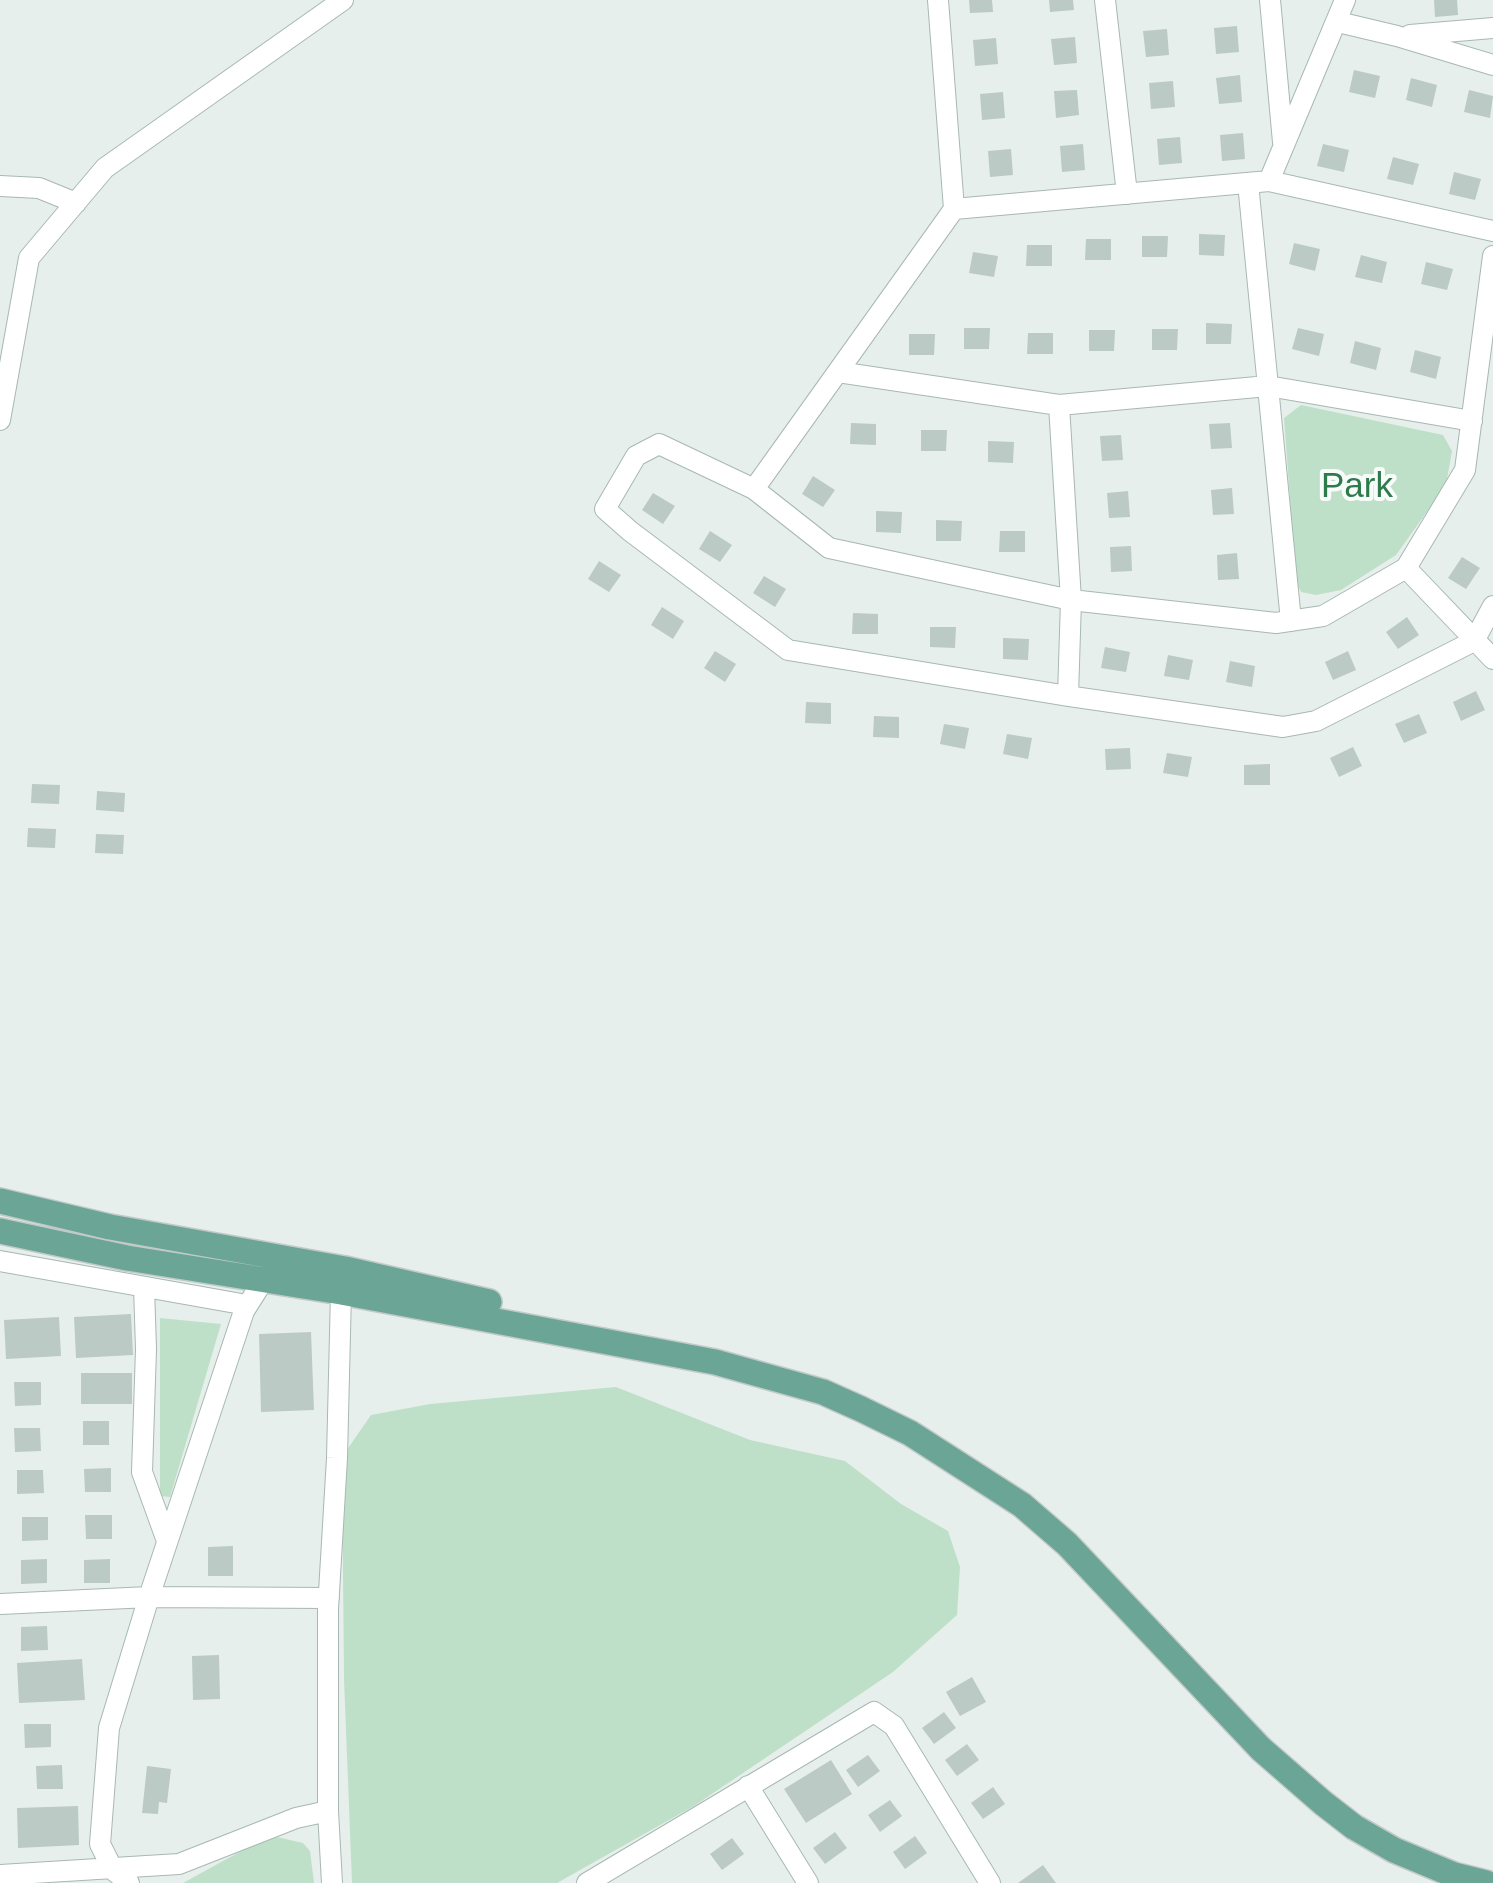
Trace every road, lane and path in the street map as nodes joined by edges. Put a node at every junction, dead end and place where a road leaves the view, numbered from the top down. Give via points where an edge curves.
1 (344, 0) edge
2 (938, 0) edge
3 (1105, 0) edge
4 (1270, 0) edge
5 (1345, 0) edge
6 (1338, 22) junction
7 (1493, 28) edge
8 (1396, 36) junction
9 (1493, 65) edge
10 (1283, 148) junction
11 (1258, 182) junction
12 (0, 186) edge
13 (1127, 194) junction
14 (76, 203) junction
15 (954, 209) junction
16 (1493, 231) edge
17 (1493, 256) edge
18 (838, 372) junction
19 (1268, 386) junction
20 (1058, 404) junction
21 (0, 420) edge
22 (1472, 421) junction
23 (754, 488) junction
24 (1406, 568) junction
25 (1071, 600) junction
26 (1493, 606) edge
27 (1291, 621) junction
28 (1474, 641) junction
29 (1493, 659) edge
30 (1068, 696) junction
31 (0, 1202) edge
32 (0, 1232) edge
33 (0, 1262) edge
34 (266, 1268) junction
35 (144, 1287) junction
36 (341, 1292) junction
37 (247, 1306) junction
38 (167, 1540) junction
39 (149, 1596) junction
40 (329, 1598) junction
41 (0, 1604) edge
42 (748, 1786) junction
43 (328, 1811) junction
44 (1419, 1860) junction
45 (0, 1875) edge
46 (618, 1875) edge
47 (121, 1876) edge
48 (75, 1877) edge
49 (1457, 1879) edge
50 (332, 1883) edge
51 (587, 1883) edge
52 (808, 1883) edge
53 (990, 1883) edge
54 (1486, 1883) edge

1 - 14 street via 105,168
2 - 15 street
3 - 13 street
4 - 10 street
5 - 6 street
6 - 8 street
6 - 10 street
7 - 8 street
8 - 9 street
10 - 11 street
11 - 13 street
11 - 16 street
11 - 19 street
12 - 14 street via 39,188
13 - 15 street
14 - 21 street via 29,258
15 - 18 street
17 - 22 street
18 - 20 street
18 - 23 street
19 - 20 street
19 - 22 street
19 - 27 street
20 - 25 street
22 - 24 street via 1466,470
23 - 25 street via 830,548
23 - 30 street via 658,444 636,456 605,509 788,650
24 - 27 street via 1323,616
24 - 28 street
25 - 27 street
25 - 30 street
26 - 28 street
28 - 29 street
28 - 30 street via 1316,721 1283,727
31 - 34 main road
32 - 34 main road via 127,1258
33 - 35 street
34 - 36 main road
34 - 37 street
34 - 44 main road via 345,1269 760,1362 830,1383 905,1418 1048,1511 1290,1762
35 - 37 street
35 - 38 street via 142,1472
36 - 40 street
36 - 44 main road via 715,1362 823,1392 910,1433 1022,1504 1067,1544 1287,1774 1354,1827
37 - 38 street
38 - 39 street
39 - 40 street
39 - 41 street
39 - 47 street via 109,1728 100,1844
40 - 43 street
42 - 46 street
42 - 52 street
42 - 53 street via 874,1712 894,1726
43 - 47 street via 179,1864
43 - 50 street
44 - 49 main road
45 - 48 street
46 - 51 street
47 - 48 street
49 - 54 main road

